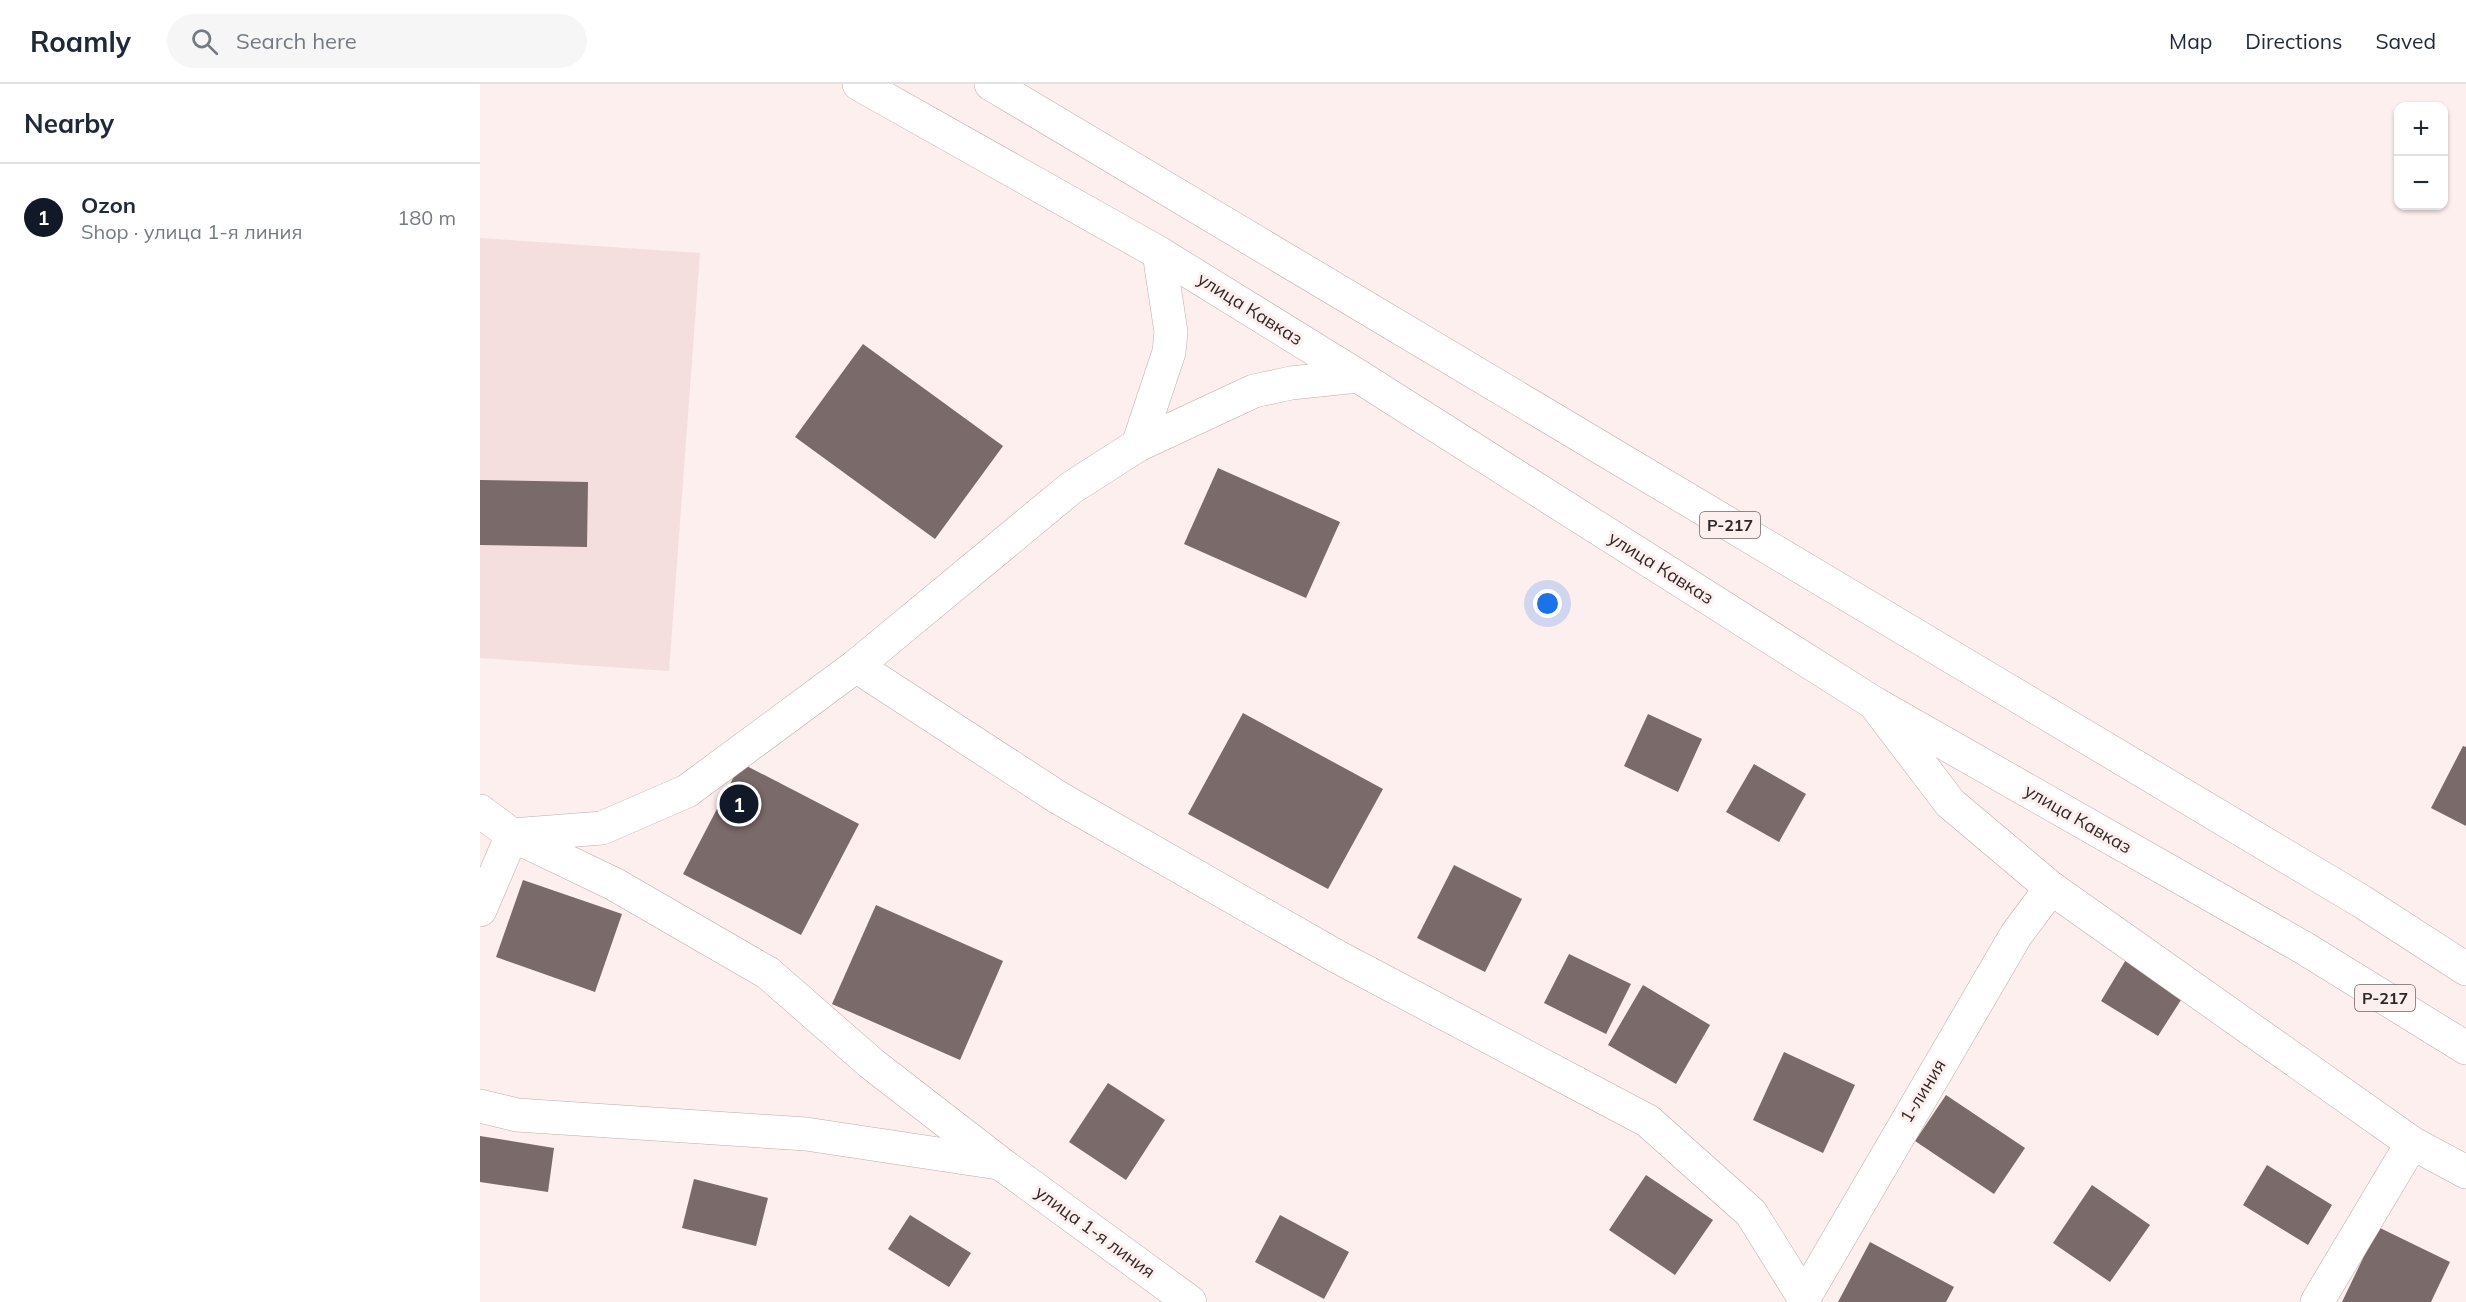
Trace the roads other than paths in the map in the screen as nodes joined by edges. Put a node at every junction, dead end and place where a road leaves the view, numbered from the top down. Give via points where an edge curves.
1 (859, 84) edge
2 (991, 84) edge
3 (1159, 253) junction
4 (1358, 376) junction
5 (1138, 445) junction
6 (856, 666) junction
7 (1874, 703) junction
8 (480, 811) edge
9 (512, 835) junction
10 (2051, 888) junction
11 (480, 910) edge
12 (2466, 969) edge
13 (2466, 1048) edge
14 (480, 1106) edge
15 (2412, 1143) junction
16 (1000, 1163) junction
17 (2466, 1172) edge
18 (1804, 1300) edge
19 (1190, 1302) edge
20 (2317, 1302) edge

1 - 3 main road, улица Кавказ / Р-217
2 - 12 main road, Р-217 via 2361,901
3 - 4 main road, улица Кавказ / Р-217
3 - 5 main road via 1170,321 1169,352
4 - 5 main road via 1254,391
4 - 7 main road, улица Кавказ / Р-217
5 - 6 main road via 1071,488
6 - 9 main road via 687,790 602,828
6 - 18 main road via 1059,798 1336,956 1648,1121 1751,1213
7 - 10 main road via 1950,803
7 - 13 main road, улица Кавказ / Р-217 via 2304,948
8 - 9 main road
9 - 11 main road
9 - 16 main road, улица 1-я линия via 614,884 768,973 872,1064
10 - 15 main road
10 - 18 main road, 1-линия via 2016,935
14 - 16 main road via 517,1115 806,1134
15 - 17 main road
15 - 20 main road
16 - 19 main road, улица 1-я линия

